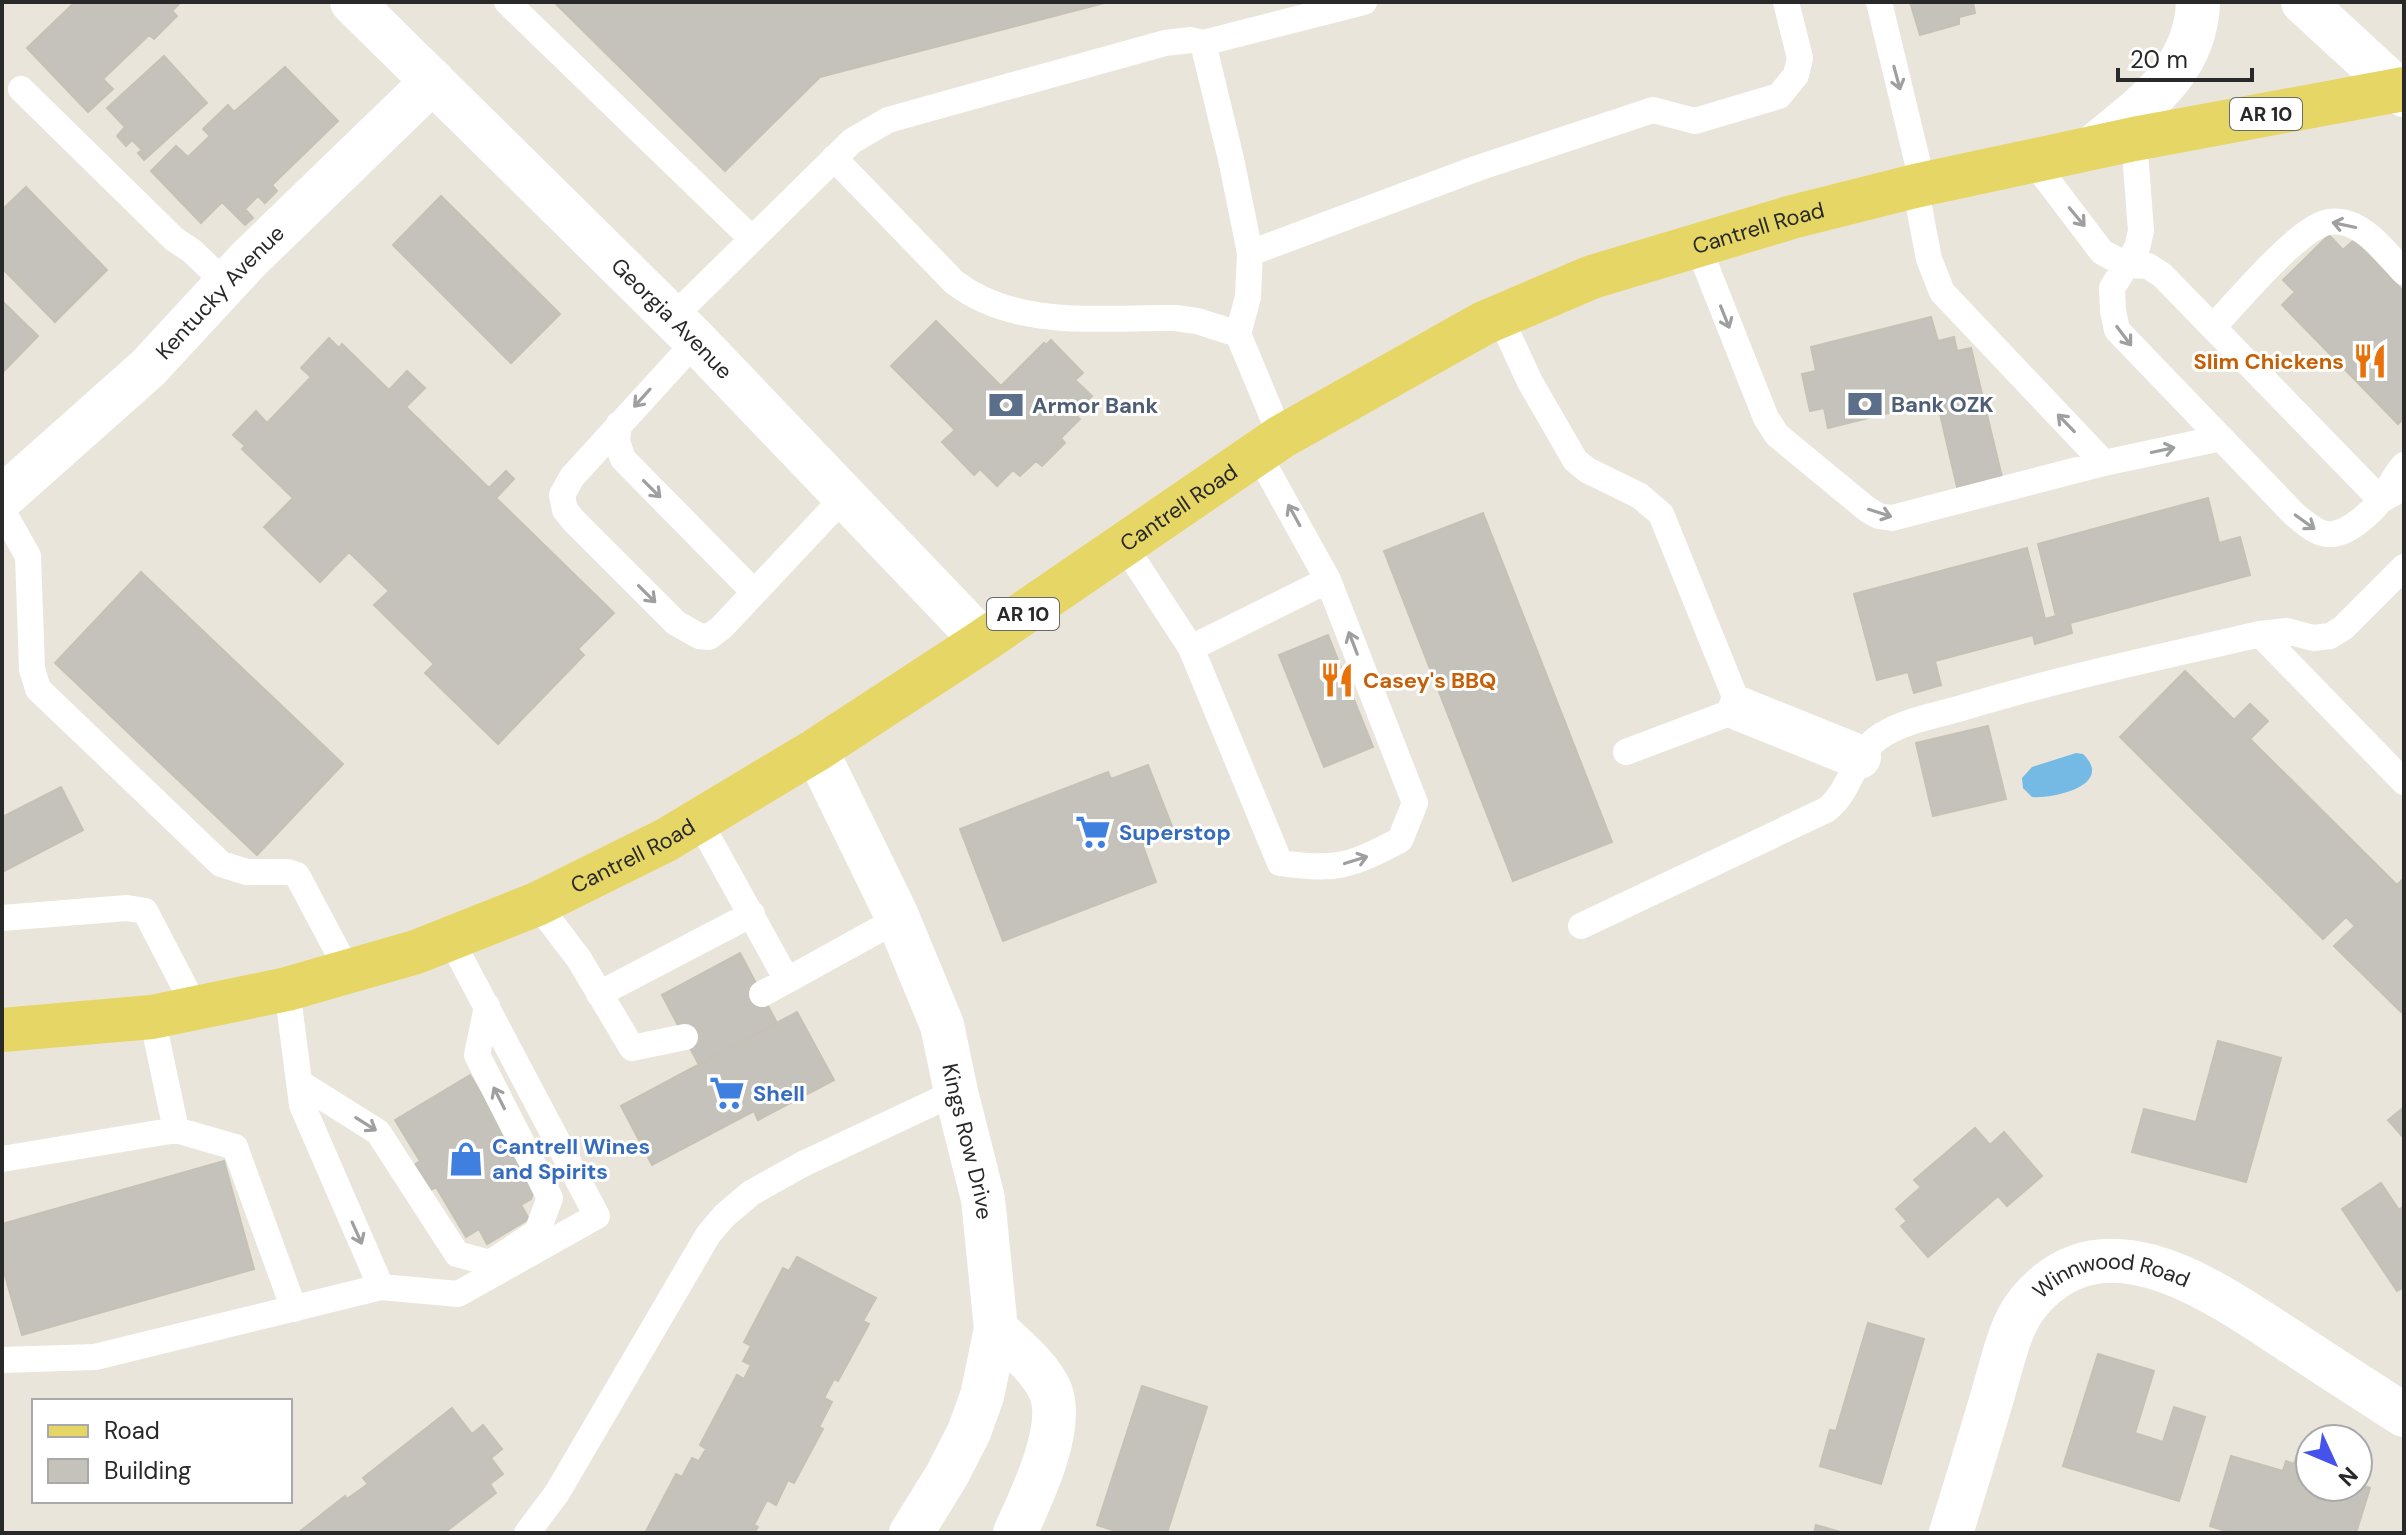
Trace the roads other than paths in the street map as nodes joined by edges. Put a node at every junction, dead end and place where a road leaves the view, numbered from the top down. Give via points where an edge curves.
1 (352, 2) edge
2 (507, 2) edge
3 (1364, 2) edge
4 (1786, 2) edge
5 (1879, 2) edge
6 (2198, 2) edge
7 (2303, 2) edge
8 (1203, 43) junction
9 (433, 81) junction
10 (21, 89) dead end
11 (2402, 91) edge
12 (2113, 143) junction
13 (834, 158) junction
14 (2033, 161) junction
15 (1919, 186) junction
16 (752, 239) junction
17 (1697, 244) junction
18 (1250, 253) junction
19 (2126, 265) junction
20 (2404, 272) edge
21 (226, 284) junction
22 (1500, 317) junction
23 (2213, 327) junction
24 (684, 330) junction
25 (1238, 334) junction
26 (619, 424) junction
27 (2221, 438) junction
28 (1269, 445) junction
29 (2104, 463) junction
30 (2404, 465) edge
31 (2392, 494) edge
32 (845, 496) junction
33 (2, 498) edge
34 (2, 510) edge
35 (1124, 545) junction
36 (2404, 567) edge
37 (1328, 580) junction
38 (754, 592) junction
39 (2260, 634) junction
40 (983, 641) junction
41 (1191, 648) junction
42 (1740, 709) junction
43 (816, 750) junction
44 (1626, 752) dead end
45 (1859, 757) junction
46 (2404, 782) edge
47 (699, 821) junction
48 (537, 904) junction
49 (752, 914) junction
50 (2, 918) edge
51 (898, 919) junction
52 (1581, 926) dead end
53 (450, 938) junction
54 (349, 973) junction
55 (787, 980) junction
56 (287, 989) junction
57 (599, 994) junction
58 (762, 994) dead end
59 (487, 1006) junction
60 (195, 1007) junction
61 (152, 1017) junction
62 (2, 1030) edge
63 (685, 1037) dead end
64 (300, 1083) junction
65 (956, 1092) junction
66 (176, 1130) junction
67 (2, 1159) edge
68 (381, 1287) junction
69 (294, 1309) junction
70 (996, 1329) junction
71 (2, 1360) edge
72 (2404, 1415) edge
73 (527, 1533) edge
74 (911, 1533) edge
75 (1015, 1533) edge
76 (1951, 1533) edge

1 - 9 street, Georgia Avenue
2 - 16 lane
3 - 8 lane
4 - 18 lane via 1800,58 1796,75 1779,96 1695,121 1653,110
5 -> 15 lane
6 - 12 street via 2197,29 2185,56
7 - 11 street
8 - 13 lane via 1165,43 888,120
8 - 18 lane
9 - 21 street, Kentucky Avenue
9 - 24 street, Georgia Avenue
10 - 21 lane
11 - 12 main road, Cantrell Road / AR 10
12 - 14 main road, Cantrell Road / AR 10
12 - 19 lane via 2141,231
13 - 16 lane
13 - 25 lane via 972,296 1031,316 1175,318
14 - 15 main road, Cantrell Road / AR 10
14 -> 19 lane via 2102,252
15 - 17 main road, Cantrell Road / AR 10
29 -> 15 lane via 1942,292 1929,259
16 - 24 lane
17 - 22 main road, Cantrell Road / AR 10 via 1592,277
17 -> 29 lane via 1777,435 1879,516 1892,518
18 - 25 lane via 1248,297
19 - 23 lane via 2148,266 2162,275
19 -> 27 lane via 2112,288 2117,330
20 -> 23 lane via 2353,225 2324,223 2302,235
21 - 33 street, Kentucky Avenue via 148,368
22 - 28 main road, Cantrell Road / AR 10
22 - 42 lane via 1575,460 1640,496 1661,514
23 - 31 lane
24 -> 26 lane
24 - 32 street, Georgia Avenue
25 - 28 lane
26 -> 38 lane via 623,459
26 -> 38 lane via 572,477 562,495 565,510 676,623 699,636 716,633
29 -> 27 lane
27 -> 31 lane via 2294,514 2325,534 2340,533
28 - 35 main road, Cantrell Road / AR 10
37 -> 28 lane
30 - 31 lane
32 - 38 lane
32 - 40 street, Georgia Avenue
34 - 54 lane via 28,556 32,669 38,689 221,864 247,872 297,875
35 - 40 main road, Cantrell Road / AR 10
35 - 41 lane
36 - 39 lane via 2330,636
37 - 41 lane
41 -> 37 lane via 1280,863 1319,869 1360,861 1400,840 1415,803
39 - 45 lane via 2005,695 1891,730
39 - 46 lane
40 - 43 main road, Cantrell Road / AR 10
42 - 44 lane
42 - 45 street
43 - 47 main road, Cantrell Road / AR 10
43 - 51 street, Kings Row Drive
45 - 52 lane via 1843,792 1826,810
47 - 48 main road, Cantrell Road / AR 10
47 - 49 lane
48 - 53 main road, Cantrell Road / AR 10
48 - 57 lane
49 - 55 lane
49 - 57 lane
50 - 60 lane via 145,911
51 - 55 lane
51 - 65 street, Kings Row Drive via 942,1025
53 - 54 main road, Cantrell Road / AR 10
53 - 59 lane
54 - 56 main road, Cantrell Road / AR 10
55 - 58 lane
56 - 60 main road, Cantrell Road / AR 10
56 - 64 lane
57 - 63 lane via 632,1048
64 -> 59 lane via 378,1132 457,1254 490,1263 537,1232 550,1198 477,1055
59 - 68 lane via 597,1216 458,1294
60 - 61 main road, Cantrell Road / AR 10
61 - 62 main road, Cantrell Road / AR 10
61 - 66 lane
64 -> 68 lane via 302,1105
65 - 70 street, Kings Row Drive via 983,1199
65 - 73 lane via 803,1164 751,1193 724,1216 557,1493
66 - 67 lane
66 - 69 lane via 235,1147
68 - 69 lane
69 - 71 lane via 95,1357
70 - 74 street, Kings Row Drive via 969,1432
70 - 75 street via 1033,1366 1050,1390 1054,1410 1049,1447
72 - 76 street, Winnwood Road via 2208,1288 2164,1269 2089,1262 2064,1270 2027,1303 2010,1340

